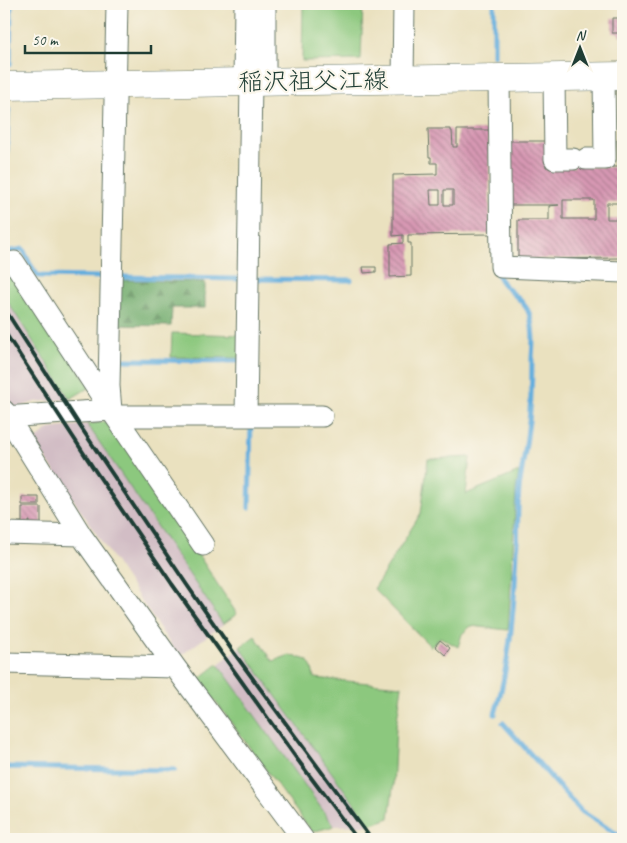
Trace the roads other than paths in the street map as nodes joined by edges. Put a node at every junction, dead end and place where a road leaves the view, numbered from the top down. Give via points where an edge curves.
1 (117, 4) edge
2 (245, 4) edge
3 (265, 4) edge
4 (404, 4) edge
5 (614, 76) edge
6 (554, 77) junction
7 (499, 78) junction
8 (403, 79) junction
9 (253, 81) junction
10 (115, 84) junction
11 (4, 86) edge
12 (4, 264) edge
13 (623, 272) edge
14 (113, 413) junction
15 (5, 415) edge
16 (246, 416) junction
17 (322, 416) dead end
18 (4, 533) edge
19 (81, 535) junction
20 (203, 545) dead end
21 (4, 663) edge
22 (175, 666) junction
23 (303, 839) edge

1 - 10 street
2 - 9 street
3 - 9 street
4 - 8 street
5 - 6 main road, 稲沢祖父江線
5 - 6 street via 605,159 555,159
6 - 7 main road, 稲沢祖父江線
7 - 8 main road, 稲沢祖父江線
7 - 13 street via 501,267
8 - 9 main road, 稲沢祖父江線
9 - 10 main road, 稲沢祖父江線
9 - 16 street
10 - 11 main road, 稲沢祖父江線
10 - 14 street via 109,376
12 - 14 street via 14,262
14 - 15 street
14 - 16 street
14 - 20 street
15 - 19 street
16 - 17 street
18 - 19 street
19 - 22 street
21 - 22 street
22 - 23 street

